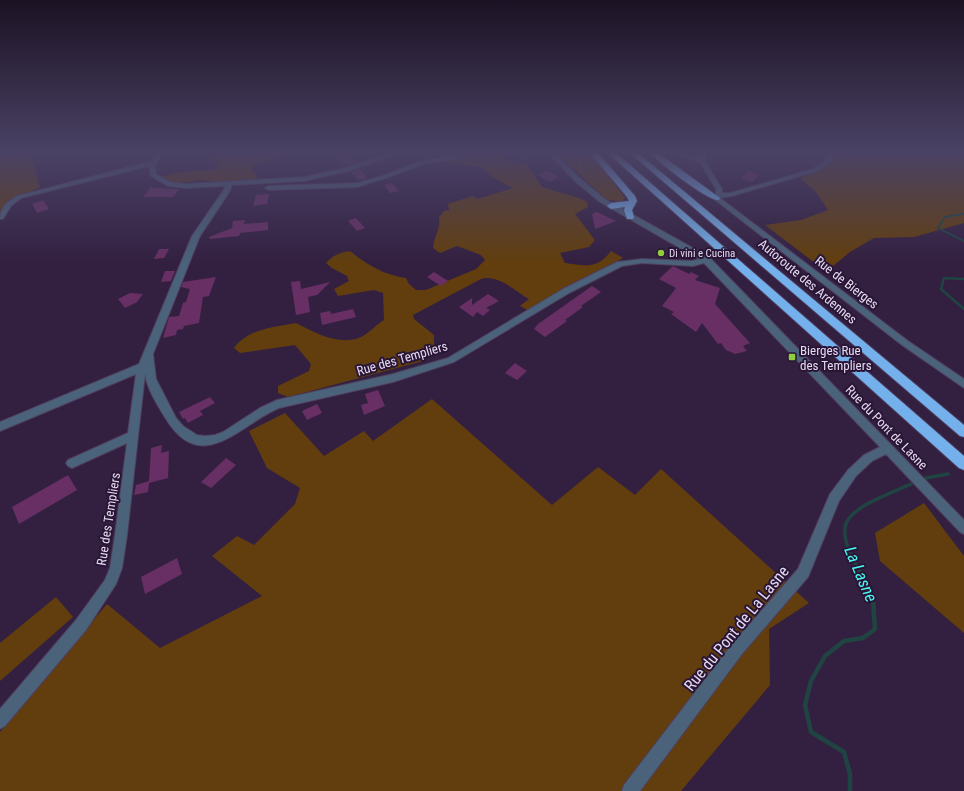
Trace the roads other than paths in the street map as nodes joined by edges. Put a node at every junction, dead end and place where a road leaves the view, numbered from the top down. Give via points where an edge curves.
1 (52, 190) edge
2 (225, 190) edge
3 (588, 190) edge
4 (626, 190) edge
5 (654, 190) edge
6 (678, 190) edge
7 (704, 190) edge
8 (717, 190) edge
9 (747, 190) edge
10 (717, 196) junction
11 (630, 204) junction
12 (611, 206) junction
13 (0, 217) edge
14 (630, 218) junction
15 (706, 260) junction
16 (148, 354) junction
17 (142, 367) junction
18 (964, 384) edge
19 (0, 427) edge
20 (964, 432) edge
21 (134, 435) junction
22 (889, 448) junction
23 (72, 463) dead end
24 (964, 464) edge
25 (964, 528) edge
26 (0, 721) edge
27 (630, 791) edge

1 - 13 street via 12,201
2 - 16 street, Rue des Templiers via 196,236
3 - 12 street, Rue du Pont de Lasne
4 - 11 highway via 633,201
5 - 24 highway
6 - 20 highway, Autoroute des Ardennes
7 - 10 highway
8 - 10 street
9 - 10 street
10 - 18 street, Rue de Bierges via 905,343
11 - 12 highway
11 - 14 highway
12 - 14 street, Rue du Pont de Lasne
14 - 15 street, Rue du Pont de Lasne via 687,246
15 - 16 street, Rue des Templiers via 693,264 634,261 617,265 566,292 464,354 379,381 269,406 229,434 213,441 192,439 174,423 151,380
15 - 22 street, Rue du Pont de Lasne
16 - 17 street, Rue des Templiers
17 - 19 street
17 - 21 street, Rue des Templiers
21 - 23 street
21 - 26 street, Rue des Templiers via 116,568 105,593
22 - 25 street, Rue du Pont de Lasne
22 - 27 street, Rue du Pont de La Lasne via 868,458 852,473 834,498 803,573 737,648

